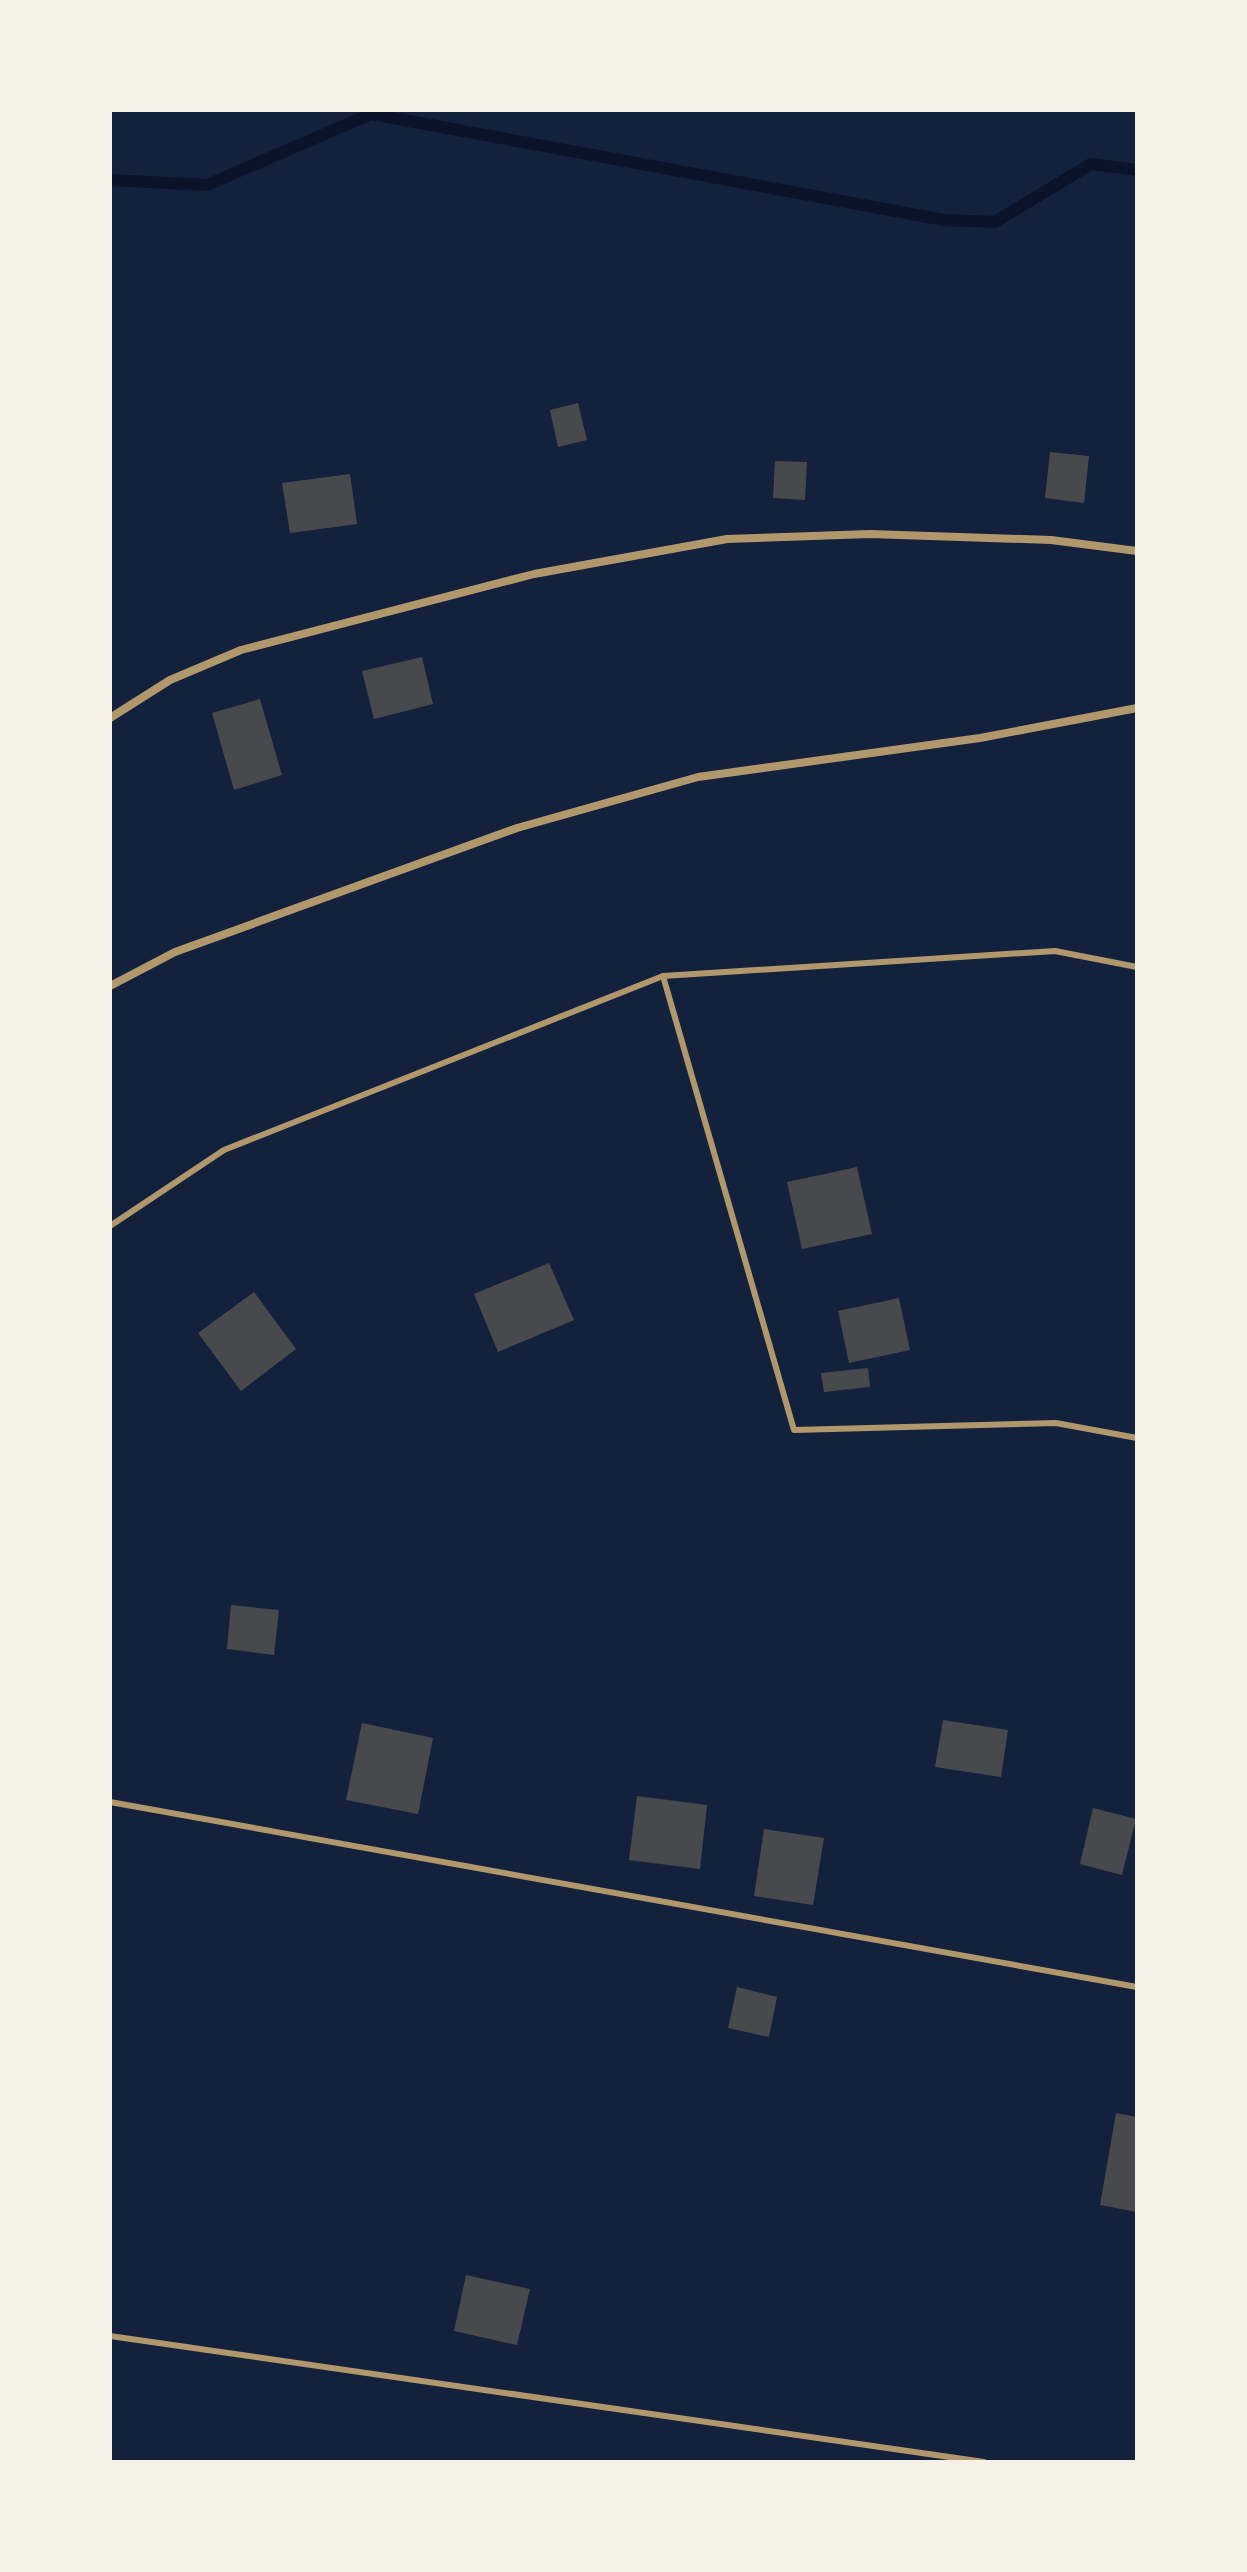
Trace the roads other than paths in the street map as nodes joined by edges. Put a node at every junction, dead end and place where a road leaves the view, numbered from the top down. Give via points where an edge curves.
1 (1137, 551) edge
2 (1137, 708) edge
3 (110, 718) edge
4 (1137, 967) edge
5 (663, 976) junction
6 (110, 986) edge
7 (110, 1226) edge
8 (1137, 1438) edge
9 (110, 1802) edge
10 (1137, 1987) edge
11 (110, 2336) edge
12 (984, 2462) edge

1 - 3 street via 1051,540 885,534 727,539 534,574 241,650 170,680
2 - 6 street via 980,738 698,777 517,828 175,952
4 - 5 lane via 1055,951
5 - 7 lane via 224,1150
5 - 8 lane via 794,1430 1056,1423
9 - 10 lane
11 - 12 lane

